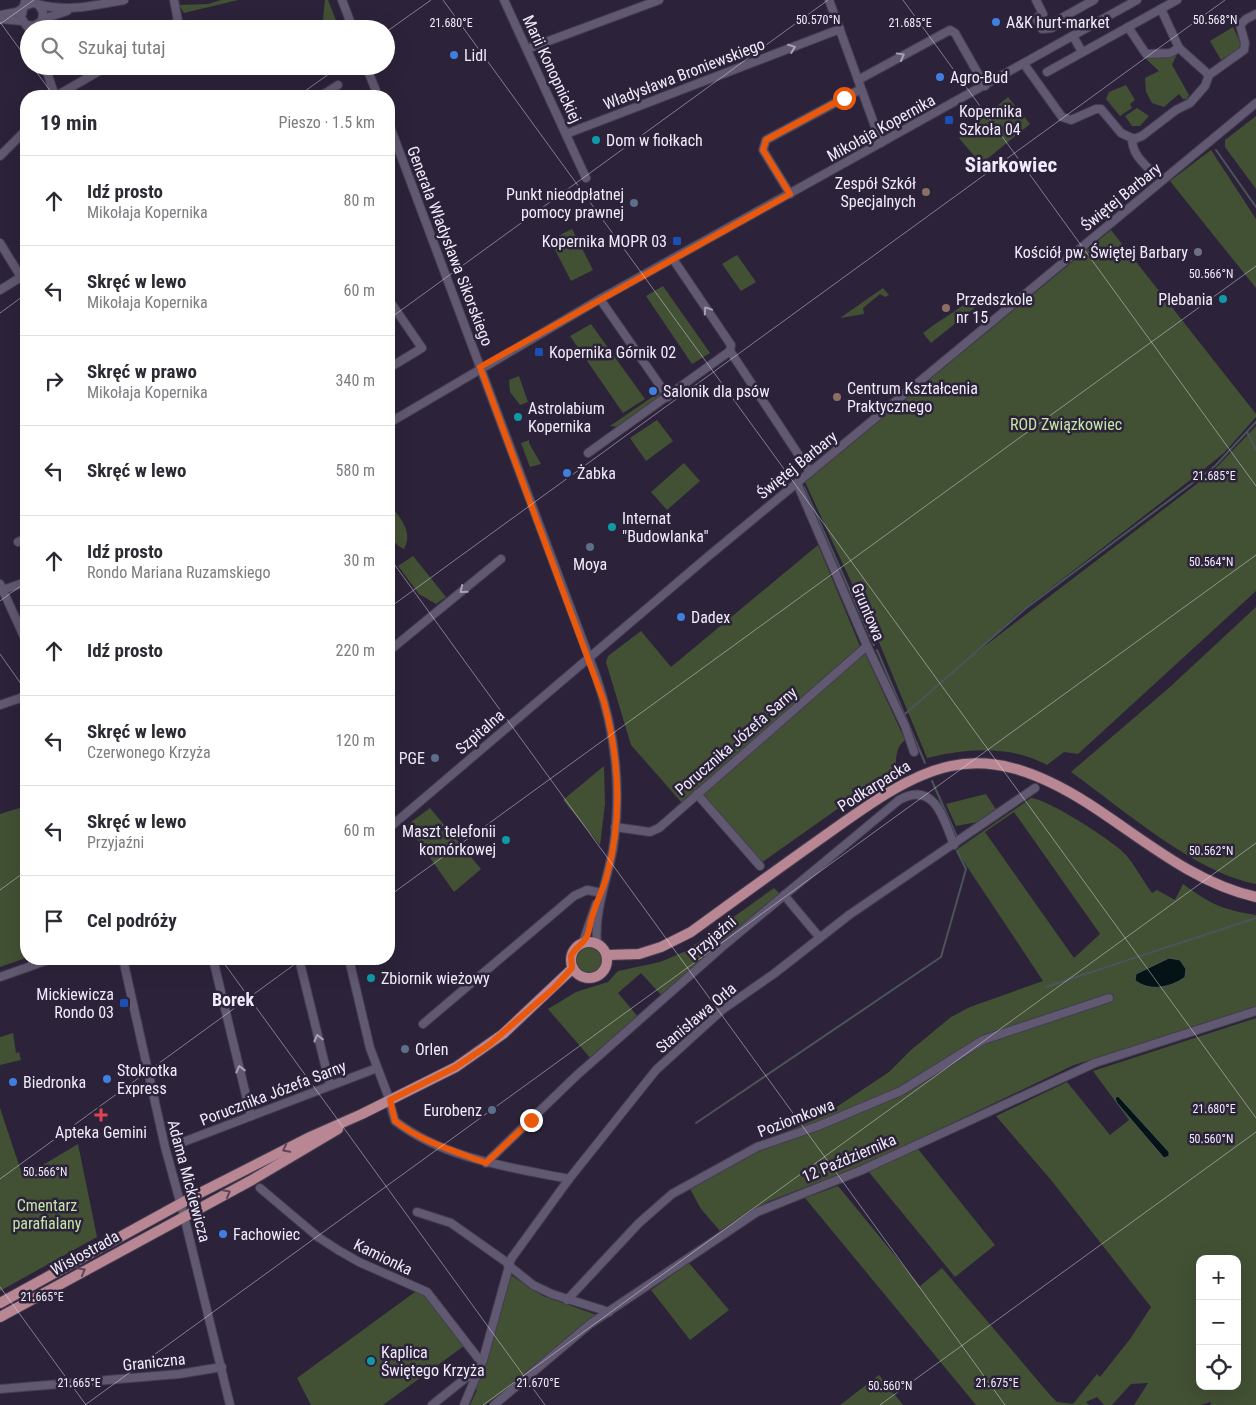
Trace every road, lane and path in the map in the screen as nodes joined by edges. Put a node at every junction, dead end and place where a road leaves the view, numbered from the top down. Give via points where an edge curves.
1 (124, 0) edge
2 (174, 0) edge
3 (342, 0) edge
4 (504, 0) edge
5 (658, 0) edge
6 (829, 0) edge
7 (1036, 0) edge
8 (1094, 0) edge
9 (1138, 0) edge
10 (1177, 0) edge
11 (37, 4) edge
12 (24, 5) edge
13 (1161, 8) junction
14 (71, 9) junction
15 (1256, 14) edge
16 (0, 17) edge
17 (24, 20) edge
18 (42, 20) edge
19 (47, 20) edge
20 (178, 20) edge
21 (350, 20) edge
22 (20, 23) edge
23 (1128, 27) junction
24 (840, 29) junction
25 (1073, 36) junction
26 (1179, 48) junction
27 (527, 49) junction
28 (1082, 52) junction
29 (1024, 64) junction
30 (1047, 72) dead end
31 (48, 75) edge
32 (92, 75) edge
33 (370, 75) edge
34 (1209, 76) junction
35 (858, 80) junction
36 (338, 85) dead end
37 (985, 86) junction
38 (861, 89) junction
39 (54, 90) edge
40 (66, 90) edge
41 (330, 90) edge
42 (376, 90) edge
43 (1256, 103) edge
44 (566, 134) junction
45 (20, 136) edge
46 (1132, 138) junction
47 (395, 140) edge
48 (882, 143) junction
49 (0, 156) edge
50 (1150, 168) dead end
51 (586, 178) dead end
52 (790, 194) junction
53 (0, 244) edge
54 (673, 259) junction
55 (20, 271) edge
56 (20, 278) edge
57 (0, 290) edge
58 (600, 299) junction
59 (395, 309) edge
60 (730, 352) junction
61 (395, 364) edge
62 (480, 367) junction
63 (668, 397) junction
64 (395, 419) edge
65 (588, 453) dead end
66 (810, 472) junction
67 (797, 483) junction
68 (501, 559) dead end
69 (20, 583) edge
70 (1, 588) edge
71 (20, 628) edge
72 (395, 645) edge
73 (867, 646) junction
74 (589, 658) junction
75 (20, 698) edge
76 (0, 705) edge
77 (914, 752) dead end
78 (1035, 788) dead end
79 (697, 794) junction
80 (395, 821) edge
81 (616, 826) junction
82 (954, 846) junction
83 (760, 866) dead end
84 (602, 893) junction
85 (784, 895) junction
86 (1256, 897) edge
87 (820, 938) junction
88 (583, 942) junction
89 (597, 943) junction
90 (607, 959) junction
91 (34, 965) edge
92 (123, 965) edge
93 (213, 965) edge
94 (300, 965) edge
95 (350, 965) edge
96 (575, 972) junction
97 (0, 977) edge
98 (1109, 998) dead end
99 (1256, 1011) edge
100 (423, 1024) dead end
101 (377, 1068) junction
102 (330, 1085) junction
103 (390, 1100) junction
104 (362, 1114) junction
105 (251, 1116) junction
106 (178, 1144) dead end
107 (486, 1163) junction
108 (569, 1179) junction
109 (260, 1188) dead end
110 (180, 1204) junction
111 (418, 1212) dead end
112 (184, 1216) junction
113 (508, 1265) junction
114 (567, 1300) junction
115 (0, 1303) edge
116 (609, 1312) junction
117 (0, 1317) edge
118 (483, 1360) junction
119 (222, 1367) junction
120 (477, 1376) junction
121 (0, 1389) edge
122 (230, 1405) edge
123 (432, 1405) edge
124 (464, 1405) edge
125 (494, 1405) edge

1 - 14 street
2 - 20 street
3 - 21 street
4 - 27 street, Marii Konopnickiej
5 - 27 street
6 - 24 street
7 - 8 street via 1043,14 1036,18 1042,29 1052,28 1058,20
9 - 25 street, Mikołaja Kopernika
10 - 13 street
11 - 12 street
11 - 14 street
11 - 18 street via 43,12
12 - 16 street via 17,12
12 - 17 street via 21,14
13 - 23 street
13 - 26 street
14 - 19 street
15 - 34 street via 1240,25 1244,50
16 - 22 street
23 - 26 street via 1150,56
23 - 28 street
24 - 35 street
44 -> 24 street, Władysława Broniewskiego
25 - 28 street
25 - 29 street, Mikołaja Kopernika
26 - 34 street
27 - 44 street, Marii Konopnickiej
28 - 30 street
29 - 37 street, Mikołaja Kopernika
29 - 46 street via 1062,117 1071,120 1096,109 1103,110 1121,133
31 - 39 street
32 - 40 street
33 - 42 street
34 - 46 street via 1206,86 1190,103 1142,136
35 -> 37 street via 950,30 955,32
35 - 38 street
36 - 41 street
37 - 48 street, Mikołaja Kopernika
38 - 48 street
38 - 52 street via 766,140 763,150
43 - 66 street, Świętej Barbary
44 - 51 street, Marii Konopnickiej
45 - 49 street
46 - 50 street via 1135,154
47 - 62 street, Generała Władysława Sikorskiego
48 - 52 street, Mikołaja Kopernika
52 - 54 street, Mikołaja Kopernika
53 - 55 street
54 - 58 street, Mikołaja Kopernika
60 -> 54 street via 731,344
56 - 57 street
58 - 62 street, Mikołaja Kopernika
58 - 63 street
59 - 61 street via 422,348
60 - 63 street
60 - 66 street
62 - 64 street, Mikołaja Kopernika
62 - 74 street, Generała Władysława Sikorskiego
63 - 65 street
66 - 67 street, Świętej Barbary
67 - 73 street, Gruntowa
67 - 74 street, Świętej Barbary
68 -> 72 street
69 - 70 street
70 - 71 street
73 - 77 street, Gruntowa via 902,718
73 - 79 street, Porucznika Józefa Sarny
74 - 80 street, Szpitalna
74 - 81 street, Generała Władysława Sikorskiego via 615,749 618,785
75 - 76 street
78 - 82 street, Stanisława Orła
79 - 81 street, Porucznika Józefa Sarny via 654,831
79 - 83 street
81 - 84 street, Generała Władysława Sikorskiego
82 - 85 street, Przyjaźni via 934,802 925,796 910,795 890,807
82 - 87 street, Stanisława Orła via 849,915
84 - 88 street, Generała Władysława Sikorskiego
84 - 89 street, Generała Władysława Sikorskiego via 596,926
84 - 100 street via 587,890 574,896
85 - 87 street
85 - 107 street, Przyjaźni via 576,1076
86 - 90 main road, Podkarpacka via 1222,887 1180,865 1043,778 1003,766 963,764 927,772 897,786 692,932 626,959
87 - 108 street, Stanisława Orła via 722,1010 656,1070
88 - 89 main road
88 - 96 main road via 571,956
89 - 90 main road
90 - 96 main road via 605,969 596,977 590,979
91 - 97 street
92 - 110 street, Adama Mickiewicza
105 -> 93 street
102 -> 94 street
95 - 101 street
96 - 103 main road via 472,1057
98 - 114 street, Poziomkowa via 983,1040 901,1091 758,1147 672,1194 639,1223
99 - 116 street, 12 Października via 1095,1063 862,1170 765,1208
101 - 102 street, Porucznika Józefa Sarny
101 - 103 street
102 - 105 street, Porucznika Józefa Sarny
103 - 104 main road
103 - 107 street via 395,1121 404,1128 428,1142
104 -> 110 main road
112 -> 104 main road via 296,1155
105 - 106 street, Porucznika Józefa Sarny
107 - 108 street
108 - 113 street, Stanisława Orła
109 - 118 street, Kamionka via 338,1250 427,1292 478,1358
110 - 112 street, Adama Mickiewicza
110 - 115 main road, Wisłostrada
111 - 113 street via 451,1223
117 -> 112 main road, Wisłostrada
112 - 119 street, Adama Mickiewicza
113 - 114 street via 533,1285
113 - 118 street, Stanisława Orła
114 - 116 street
116 - 125 street, 12 Października via 580,1332
118 - 120 street, Stanisława Orła
119 - 121 street, Graniczna via 180,1374
119 - 122 street, Adama Mickiewicza
120 - 123 street via 467,1377
120 - 124 street, Stanisława Orła

